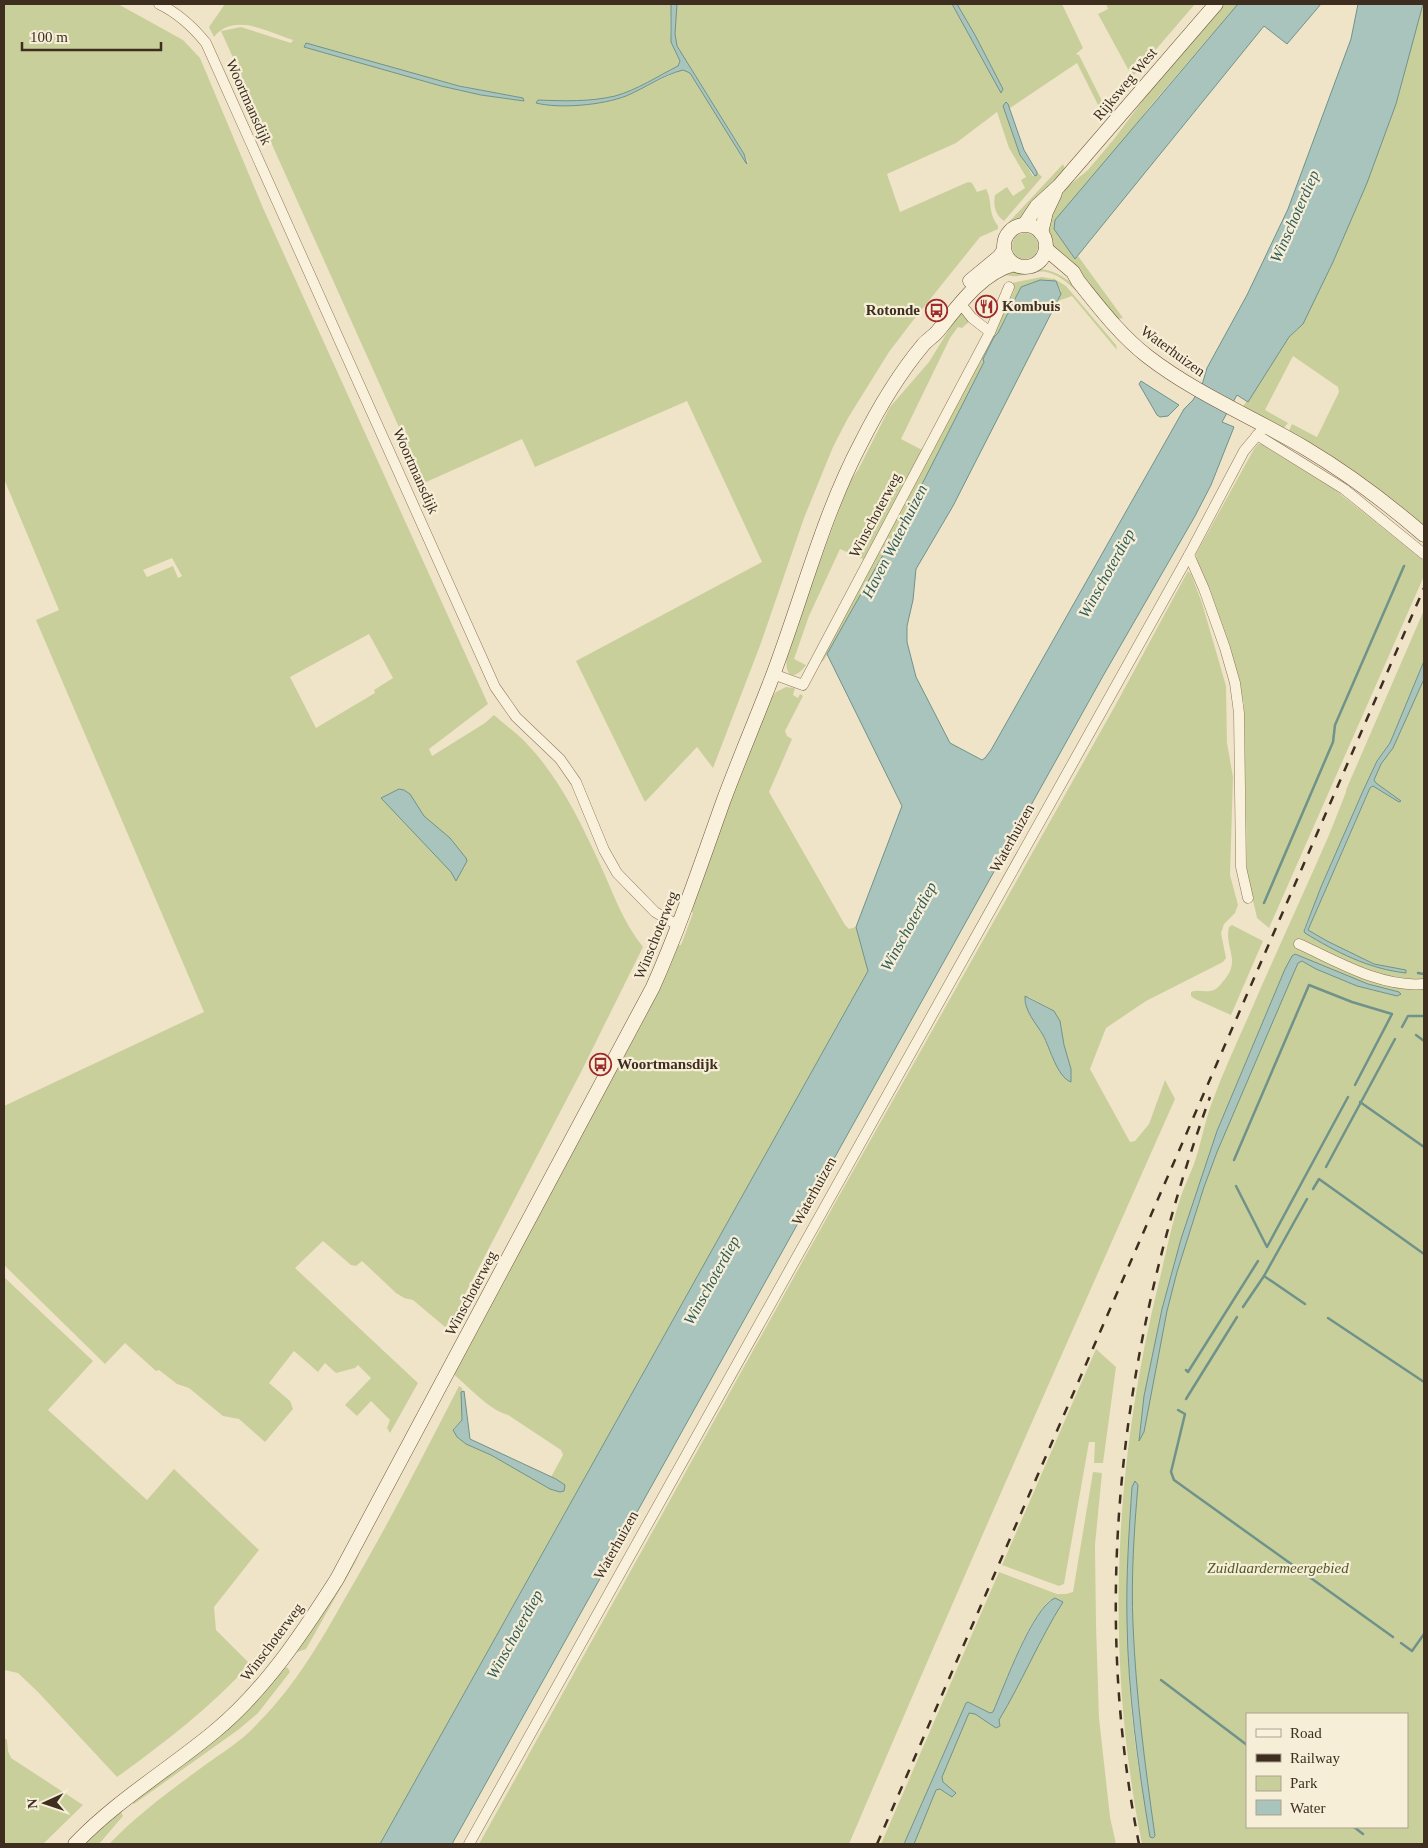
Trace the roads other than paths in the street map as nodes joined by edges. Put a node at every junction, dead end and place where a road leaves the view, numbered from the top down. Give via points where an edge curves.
1 (159, 4) edge
2 (1216, 4) edge
3 (1059, 186) junction
4 (1025, 224) junction
5 (1041, 233) junction
6 (1046, 249) junction
7 (1004, 250) junction
8 (1014, 264) junction
9 (1036, 264) junction
10 (1078, 281) junction
11 (1008, 287) dead end
12 (960, 303) junction
13 (990, 332) junction
14 (924, 343) junction
15 (1261, 431) junction
16 (1424, 535) edge
17 (1424, 554) edge
18 (1189, 555) junction
19 (773, 674) junction
20 (1248, 898) dead end
21 (680, 926) junction
22 (1299, 944) dead end
23 (1424, 984) edge
24 (75, 1844) edge
25 (469, 1844) edge

1 - 21 street, Woortmansdijk via 193,27 206,43 495,687 516,717 560,759 576,782 617,873 655,912
2 - 3 main road, Rijksweg West
3 - 4 main road, Rijksweg West via 1037,206
3 - 5 main road, Rijksweg West via 1046,212
4 - 5 main road
4 - 7 main road via 1009,232
5 - 6 main road
6 - 9 main road
6 - 10 main road, Waterhuizen via 1073,272
7 - 8 main road
7 - 14 main road, Winschoterweg via 952,302 928,331
8 - 9 main road via 1025,267
8 - 12 main road, Winschoterweg via 978,285
9 - 10 main road, Waterhuizen via 1049,266
10 - 15 main road, Waterhuizen via 1137,348
11 - 13 street, Winschoterweg
12 - 13 street
12 - 14 main road, Winschoterweg
13 - 19 street, Winschoterweg via 802,685
14 - 19 main road, Winschoterweg via 881,407 839,490
15 - 16 main road, Waterhuizen via 1305,448 1383,500
15 - 17 street, Waterhuizen via 1344,489
15 - 18 street, Waterhuizen via 1244,452
18 - 20 street via 1204,589 1235,684 1239,713 1241,867
18 - 25 street, Waterhuizen
19 - 21 main road, Winschoterweg via 724,799
21 - 24 main road, Winschoterweg via 653,987 337,1580 307,1625 248,1700 214,1732 121,1803
22 - 23 street via 1383,980

